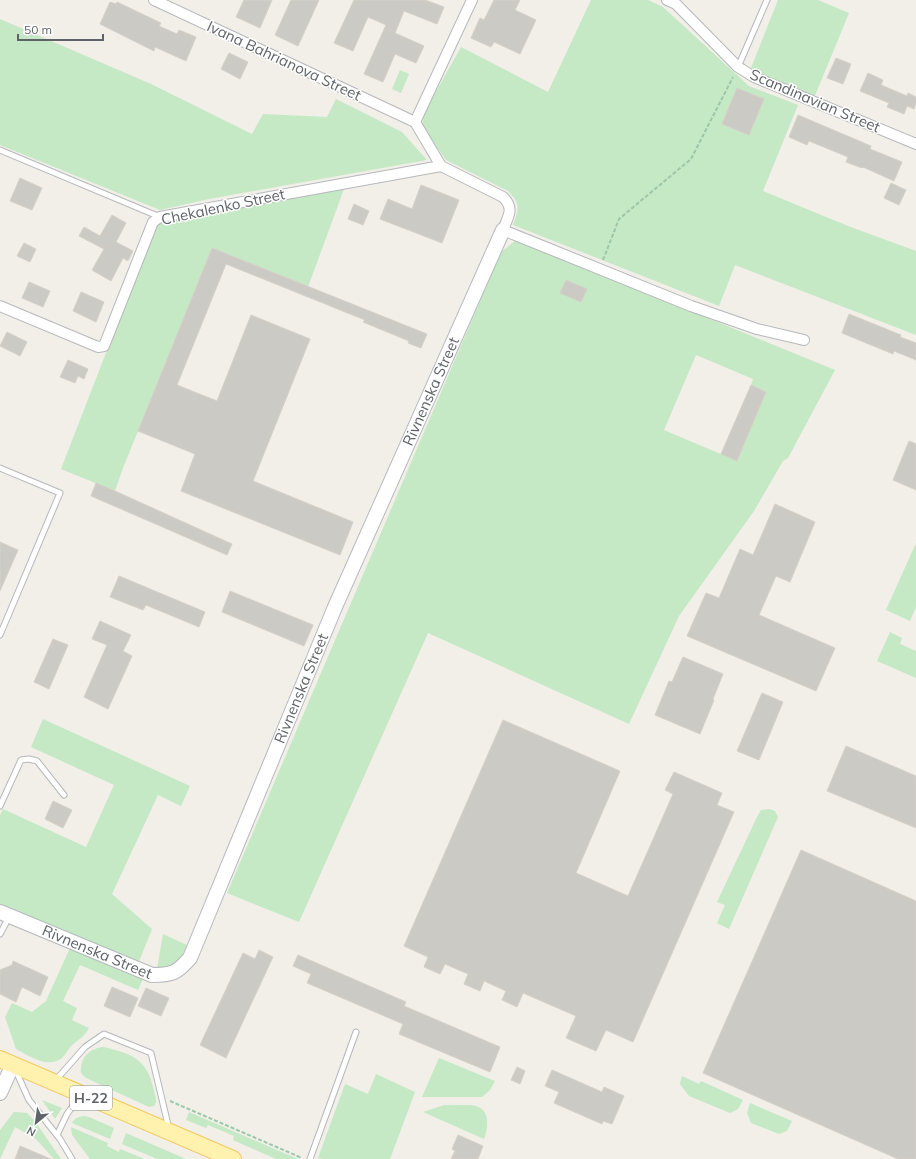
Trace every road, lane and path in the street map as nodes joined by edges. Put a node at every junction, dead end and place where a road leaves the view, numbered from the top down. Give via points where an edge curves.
1 (154, 0) edge
2 (472, 0) edge
3 (667, 0) edge
4 (767, 0) edge
5 (738, 67) junction
6 (415, 122) junction
7 (916, 144) edge
8 (0, 150) edge
9 (441, 166) junction
10 (160, 217) junction
11 (503, 230) junction
12 (599, 269) junction
13 (0, 306) edge
14 (804, 340) dead end
15 (0, 468) edge
16 (0, 636) edge
17 (64, 795) dead end
18 (0, 806) edge
19 (5, 914) edge
20 (0, 934) edge
21 (356, 1032) dead end
22 (6, 1061) edge
23 (54, 1082) junction
24 (0, 1092) edge
25 (81, 1094) junction
26 (162, 1097) junction
27 (170, 1132) junction
28 (57, 1135) junction
29 (72, 1159) edge
30 (233, 1159) edge
31 (305, 1159) edge
32 (310, 1159) edge

1 - 6 street, Ivana Bahrianova Street
2 - 6 street
3 - 5 street, Scandinavian Street via 676,4
4 - 5 lane
5 - 7 street, Scandinavian Street via 754,77
5 - 12 path via 691,159 620,219
6 - 9 street
8 - 10 lane
9 - 10 street, Chekalenko Street
9 - 11 street via 503,197 509,203 510,211
10 - 13 street, Chekalenko Street via 153,222 104,346 98,347
11 - 12 street
11 - 19 street, Rivnenska Street via 335,607 190,958 180,969 167,975 152,975
12 - 14 street via 757,329
15 - 16 lane via 60,493
17 - 18 lane via 37,761 21,760
19 - 20 lane
21 - 32 lane
22 - 23 main road, Н-22
22 - 24 street
22 - 28 lane via 29,1100
23 - 25 main road, Н-22
23 - 26 lane via 85,1047 104,1034 151,1053
25 - 27 main road, Н-22
25 - 28 lane via 66,1114
26 - 27 lane
26 - 31 path
27 - 30 main road, Н-22
28 - 29 lane

